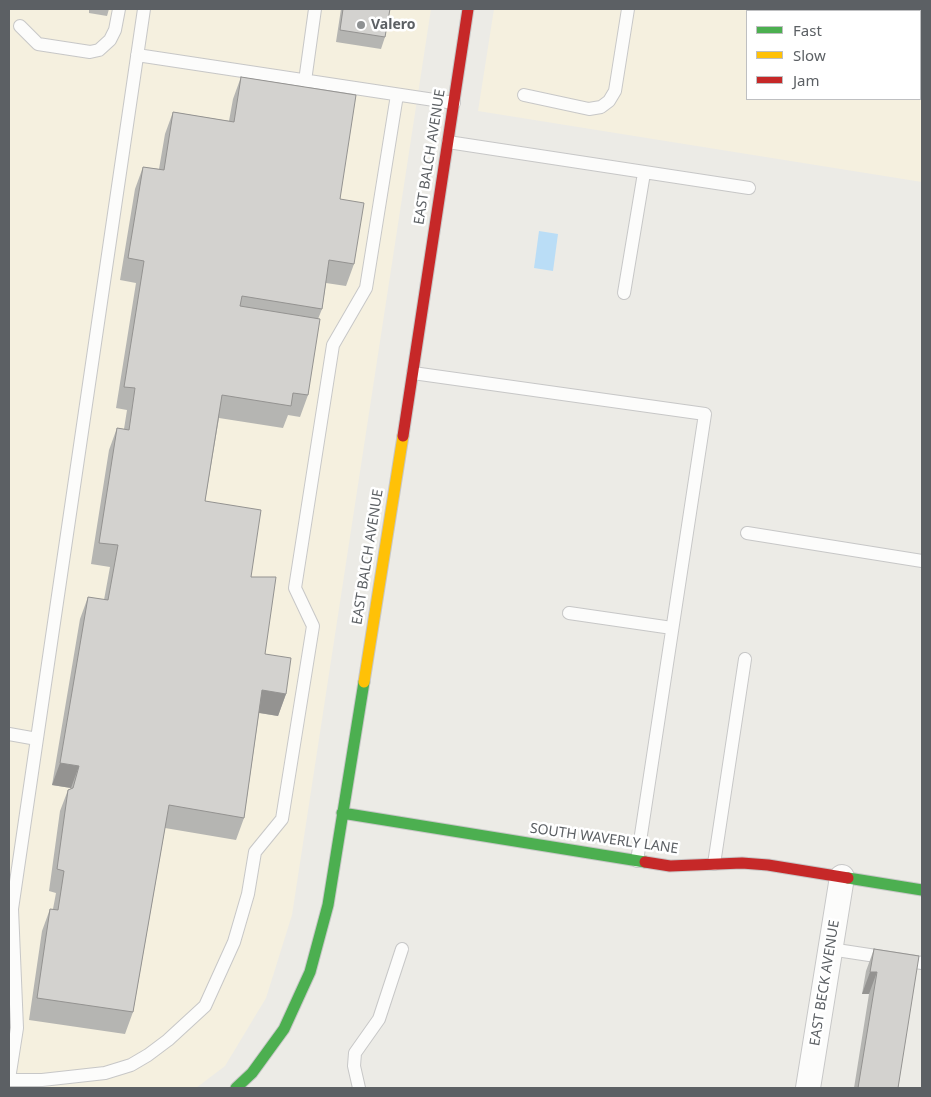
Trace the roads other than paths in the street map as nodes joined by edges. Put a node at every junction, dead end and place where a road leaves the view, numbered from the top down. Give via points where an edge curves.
1 (119, 9) edge
2 (144, 9) edge
3 (315, 9) edge
4 (468, 9) edge
5 (628, 9) edge
6 (20, 26) dead end
7 (137, 55) junction
8 (305, 80) junction
9 (397, 95) junction
10 (524, 95) dead end
11 (454, 103) junction
12 (448, 142) junction
13 (644, 173) junction
14 (749, 188) dead end
15 (624, 293) dead end
16 (413, 373) junction
17 (747, 533) dead end
18 (922, 561) edge
19 (569, 613) dead end
20 (672, 628) junction
21 (745, 659) dead end
22 (9, 734) edge
23 (37, 739) junction
24 (342, 813) junction
25 (637, 861) junction
26 (714, 864) junction
27 (842, 877) junction
28 (922, 890) edge
29 (10, 909) edge
30 (402, 949) dead end
31 (830, 949) junction
32 (922, 963) edge
33 (9, 1080) edge
34 (236, 1088) edge
35 (359, 1088) edge
36 (808, 1088) edge

1 - 6 lane via 110,40 99,50 90,52 38,44
2 - 7 lane
3 - 8 lane
4 - 11 street, EAST BALCH AVENUE
5 - 10 lane via 615,91 609,101 589,110
7 - 8 lane
7 - 23 lane
8 - 9 lane
9 - 11 lane
9 - 33 lane via 366,288 334,345 296,578 295,588 313,626 282,819 255,852 248,894 234,942 205,1006 148,1055 131,1065 105,1073
11 - 12 street, EAST BALCH AVENUE
12 - 13 lane
12 - 16 street, EAST BALCH AVENUE
13 - 14 lane
13 - 15 lane
16 - 20 lane via 705,414
16 - 24 street, EAST BALCH AVENUE
17 - 18 lane
19 - 20 lane
20 - 25 lane
21 - 26 lane
22 - 23 lane
23 - 29 lane
24 - 25 street, SOUTH WAVERLY LANE
24 - 34 street, EAST BALCH AVENUE via 328,905 310,972 284,1029
25 - 26 street, SOUTH WAVERLY LANE via 670,866
26 - 27 street, SOUTH WAVERLY LANE via 768,865
27 - 28 street, SOUTH WAVERLY LANE
27 - 31 street, EAST BECK AVENUE
29 - 33 lane via 17,1028
30 - 35 lane via 379,1019 355,1053
31 - 32 lane
31 - 36 street, EAST BECK AVENUE

